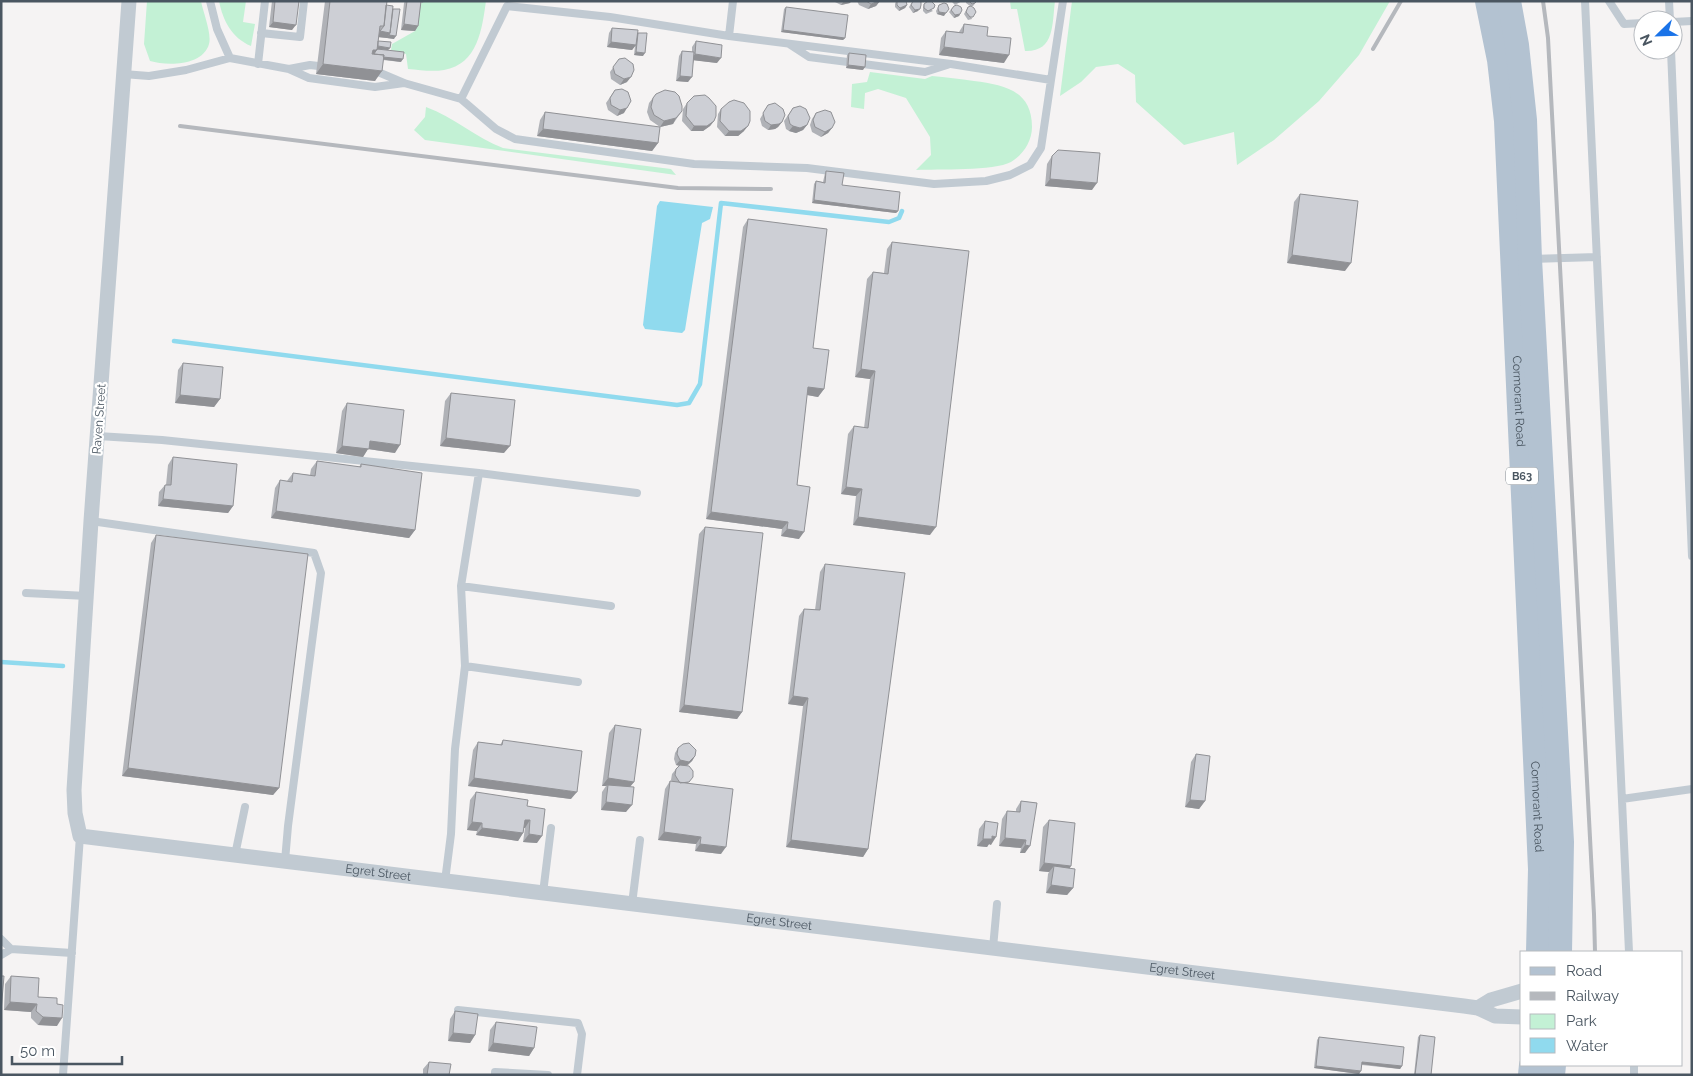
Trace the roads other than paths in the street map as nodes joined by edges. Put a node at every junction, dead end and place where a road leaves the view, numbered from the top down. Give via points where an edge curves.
1 (129, 1) edge
2 (210, 1) edge
3 (265, 1) edge
4 (304, 1) edge
5 (733, 1) edge
6 (1063, 1) edge
7 (1488, 1) edge
8 (1509, 1) edge
9 (1585, 1) edge
10 (1609, 1) edge
11 (506, 3) edge
12 (1633, 24) edge
13 (261, 33) junction
14 (729, 36) junction
15 (785, 42) junction
16 (230, 58) junction
17 (1671, 60) edge
18 (258, 64) junction
19 (951, 64) junction
20 (339, 68) edge
21 (289, 69) junction
22 (358, 70) edge
23 (123, 74) junction
24 (1051, 80) junction
25 (404, 84) junction
26 (461, 99) junction
27 (1597, 257) junction
28 (1530, 259) junction
29 (98, 436) junction
30 (479, 473) junction
31 (637, 493) dead end
32 (92, 521) junction
33 (1692, 556) edge
34 (461, 586) junction
35 (26, 593) dead end
36 (87, 596) junction
37 (611, 606) dead end
38 (465, 666) junction
39 (578, 682) dead end
40 (1692, 790) edge
41 (1622, 799) junction
42 (245, 807) dead end
43 (551, 828) dead end
44 (80, 836) junction
45 (640, 840) dead end
46 (235, 855) junction
47 (285, 861) junction
48 (444, 880) junction
49 (543, 893) junction
50 (632, 904) junction
51 (997, 904) dead end
52 (1, 938) edge
53 (993, 948) junction
54 (11, 949) junction
55 (1538, 951) edge
56 (1560, 951) edge
57 (1629, 951) edge
58 (72, 953) junction
59 (1, 955) edge
60 (1520, 992) edge
61 (1478, 1008) junction
62 (458, 1010) edge
63 (1520, 1017) edge
64 (63, 1075) edge
65 (495, 1075) edge
66 (548, 1075) edge
67 (577, 1075) edge

1 - 23 street, Raven Street
2 - 16 lane via 217,29
3 - 13 lane
4 - 13 lane via 300,37
5 - 14 lane
6 - 24 lane
7 - 55 main road, Cormorant Road / B63 via 1499,60 1508,158 1540,869
8 - 28 main road, Cormorant Road / B63 via 1525,120
9 - 27 lane
10 - 12 lane via 1624,24
11 - 14 lane
11 - 26 lane
13 - 18 lane
14 - 15 lane
15 - 19 lane
15 - 19 lane via 809,57 925,72
16 - 18 lane
16 - 23 lane via 176,72 149,76
17 - 33 lane
18 - 21 lane
19 - 24 lane
20 - 21 lane via 310,65
21 - 25 lane via 309,78 374,87
22 - 25 lane via 378,72
23 - 29 street, Raven Street
24 - 26 lane via 1041,148 1030,164 1010,175 986,181 934,184 807,168 694,164 515,139 496,129
25 - 26 lane
27 - 28 lane
27 - 41 lane
28 - 56 main road, Cormorant Road / B63 via 1562,842
29 - 30 lane
29 - 32 street, Raven Street
30 - 31 lane
30 - 34 lane
32 - 36 street, Raven Street
32 - 47 lane via 314,553 321,573
34 - 37 lane
34 - 38 lane
35 - 36 lane
36 - 44 street, Raven Street via 74,790 74,813
38 - 39 lane
38 - 48 lane
40 - 41 lane
41 - 57 lane
42 - 46 lane
43 - 49 lane
44 - 46 street, Egret Street
44 - 58 lane
45 - 50 lane
46 - 47 street, Egret Street
47 - 48 street, Egret Street
48 - 49 street, Egret Street
49 - 50 street, Egret Street
50 - 53 street, Egret Street
51 - 53 lane
52 - 54 lane
53 - 61 street, Egret Street
54 - 58 lane
54 - 59 lane
58 - 64 lane
60 - 61 street via 1491,1000
61 - 63 street, Egret Street via 1495,1016
62 - 67 lane via 578,1023 582,1034
65 - 66 lane via 495,1072

